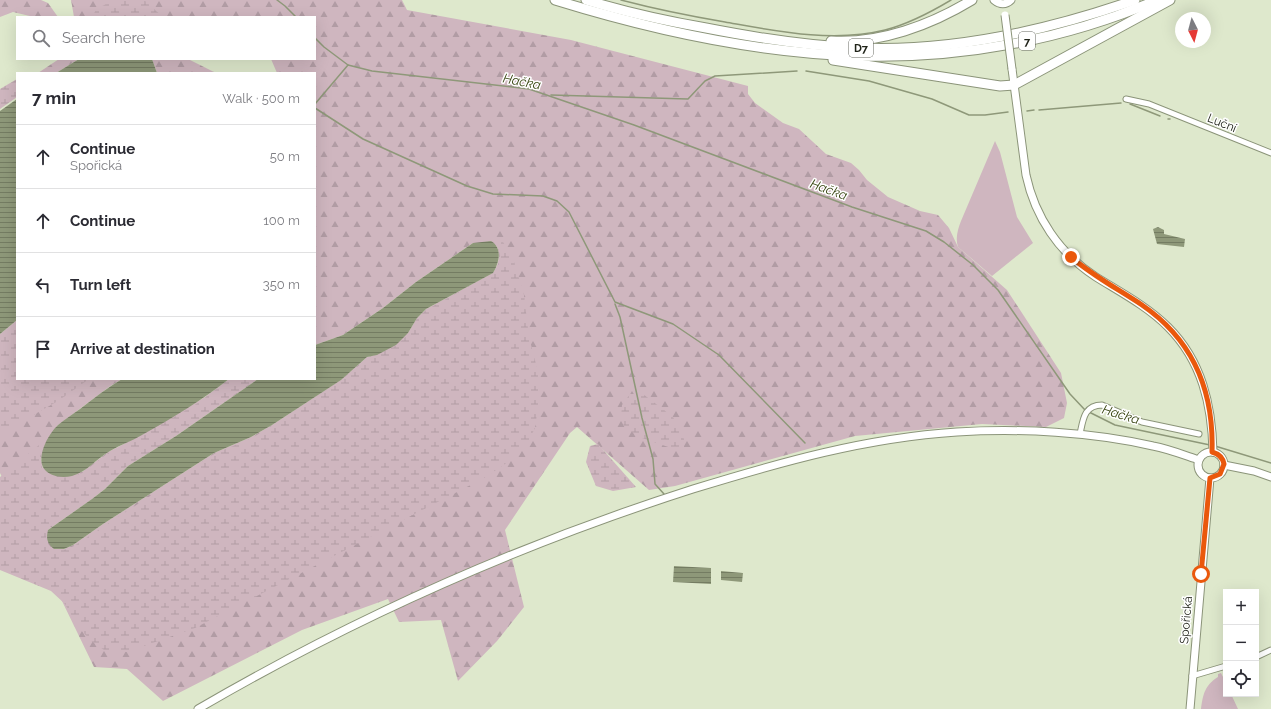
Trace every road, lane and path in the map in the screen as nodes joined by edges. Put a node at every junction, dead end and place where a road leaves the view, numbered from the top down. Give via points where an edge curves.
1 (555, 0) edge
2 (586, 0) edge
3 (972, 0) edge
4 (994, 0) edge
5 (1011, 0) edge
6 (1134, 0) edge
7 (1157, 0) edge
8 (1170, 0) edge
9 (1004, 4) junction
10 (778, 45) junction
11 (892, 56) joint
12 (1014, 85) junction
13 (1126, 99) dead end
14 (1271, 153) edge
15 (1080, 434) junction
16 (1199, 434) dead end
17 (1213, 451) junction
18 (1199, 460) junction
19 (1224, 464) junction
20 (1271, 477) edge
21 (1210, 478) junction
22 (1271, 650) edge
23 (1259, 656) edge
24 (1223, 667) edge
25 (1192, 676) junction
26 (198, 709) edge
27 (1190, 709) edge

1 - 10 highway, D7 via 667,30 738,44
2 - 10 highway, D7
3 - 10 highway via 933,21 874,38 835,41 796,38
4 - 9 street
5 - 9 street
6 - 10 highway, D7 via 1063,24 998,38 892,48
7 - 11 highway, 7 via 1104,20 1031,40 963,52
8 - 12 highway
9 - 12 street, bridge
10 - 11 highway, D7 via 828,55
10 - 12 highway via 789,55 1000,86
12 - 17 street via 1026,175 1033,202 1042,219 1053,238 1071,257 1152,313 1180,340 1204,386 1210,412
13 - 14 street, Luční via 1149,104
15 - 16 street via 1084,417 1091,407 1096,405 1102,405 1142,422
15 - 18 street via 1152,445
15 - 26 street via 1007,431 922,435 839,448 753,471 613,516 475,570 356,625
17 - 18 street via 1204,453
17 - 19 street via 1222,458
18 - 21 street via 1198,467 1201,473
19 - 20 street
19 - 21 street via 1220,474
21 - 25 street, Spořická
22 - 23 street
24 - 25 street
25 - 27 street, Spořická

